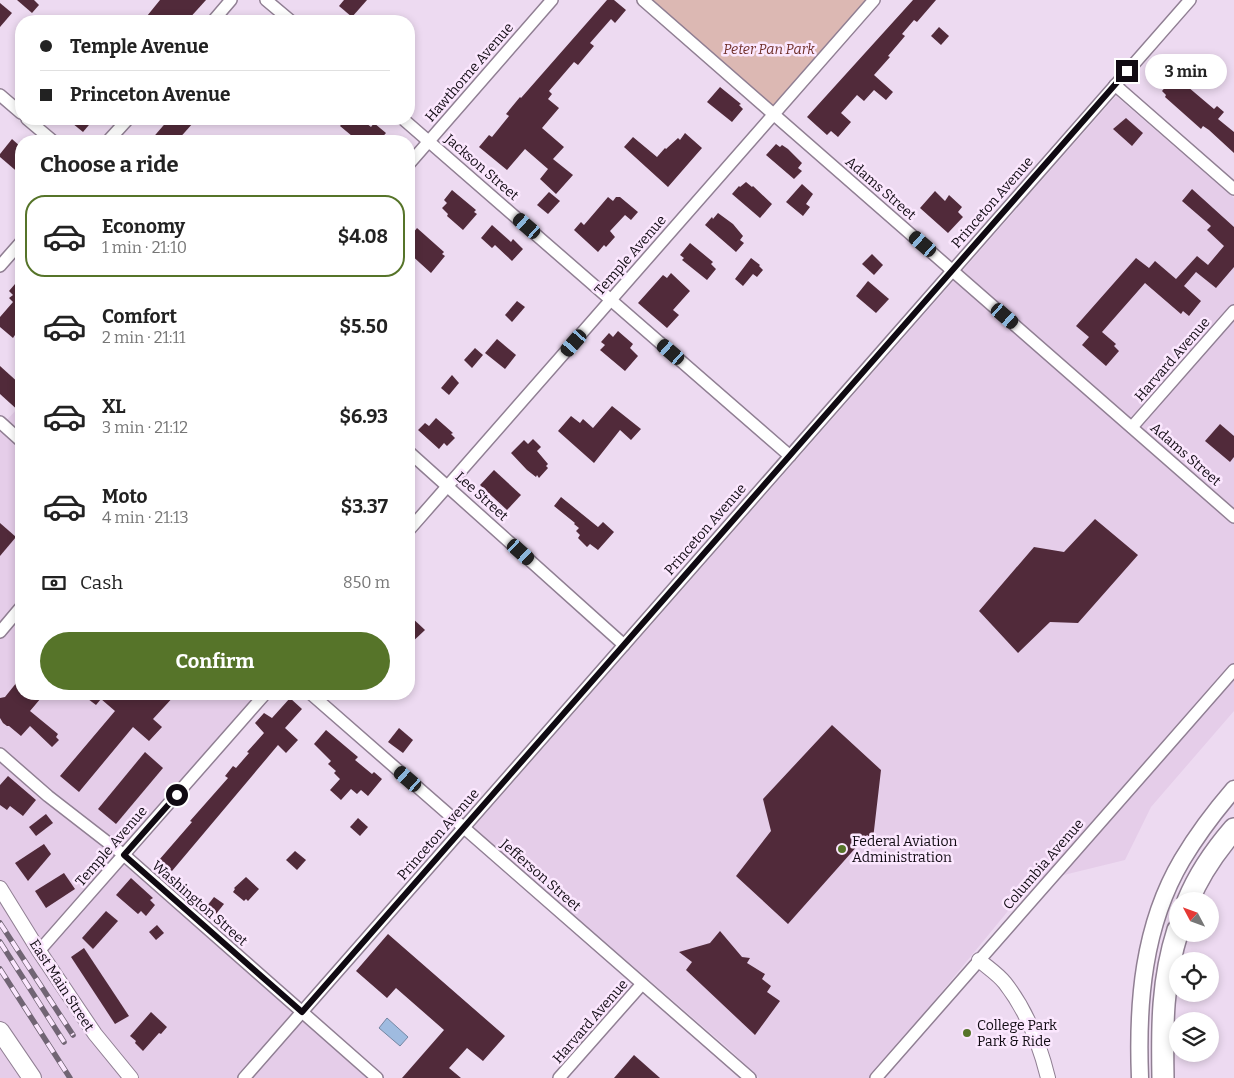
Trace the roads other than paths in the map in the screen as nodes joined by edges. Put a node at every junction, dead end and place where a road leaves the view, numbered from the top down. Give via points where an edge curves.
1 (231, 0) edge
2 (266, 0) edge
3 (552, 0) edge
4 (643, 0) edge
5 (874, 0) edge
6 (1190, 0) edge
7 (217, 15) edge
8 (284, 15) edge
9 (1115, 85) junction
10 (0, 95) edge
11 (15, 108) edge
12 (774, 114) junction
13 (34, 125) edge
14 (123, 125) edge
15 (410, 125) edge
16 (46, 135) edge
17 (113, 135) edge
18 (429, 141) junction
19 (415, 157) edge
20 (1234, 189) edge
21 (15, 249) edge
22 (0, 266) edge
23 (952, 270) junction
24 (611, 300) junction
25 (1234, 311) edge
26 (0, 422) edge
27 (1132, 427) junction
28 (15, 436) edge
29 (790, 456) junction
30 (415, 457) edge
31 (448, 486) junction
32 (1234, 517) edge
33 (415, 523) edge
34 (15, 615) edge
35 (0, 632) edge
36 (624, 644) junction
37 (1234, 670) edge
38 (260, 700) edge
39 (318, 700) edge
40 (0, 754) edge
41 (1234, 789) edge
42 (464, 827) junction
43 (1234, 829) edge
44 (124, 855) junction
45 (0, 888) edge
46 (1192, 892) edge
47 (1174, 942) edge
48 (39, 951) junction
49 (978, 960) junction
50 (642, 984) junction
51 (302, 1012) junction
52 (0, 1031) edge
53 (32, 1078) edge
54 (131, 1078) edge
55 (244, 1078) edge
56 (377, 1078) edge
57 (559, 1078) edge
58 (750, 1078) edge
59 (876, 1078) edge
60 (1048, 1078) edge
61 (1140, 1078) edge
62 (1164, 1078) edge

1 - 7 street
2 - 8 street
3 - 18 street, Hawthorne Avenue
4 - 12 street, Adams Street
5 - 12 street, Temple Avenue
6 - 9 street, Princeton Avenue
9 - 20 street
9 - 23 street, Princeton Avenue
10 - 11 street
12 - 23 street, Adams Street
12 - 24 street, Temple Avenue
13 - 16 street
14 - 17 street
15 - 18 street, Jackson Street
18 - 19 street, Hawthorne Avenue
18 - 24 street, Jackson Street
21 - 22 street
23 - 27 street, Adams Street
23 - 29 street, Princeton Avenue
24 - 29 street, Jackson Street
24 - 31 street, Temple Avenue
25 - 27 street, Harvard Avenue
26 - 28 street
27 - 32 street, Adams Street
29 - 36 street, Princeton Avenue
30 - 31 street, Lee Street
31 - 33 street, Temple Avenue
31 - 36 street, Lee Street
34 - 35 street
36 - 42 street, Princeton Avenue
37 - 49 street, Columbia Avenue
38 - 44 street, Temple Avenue
39 - 42 street, Jefferson Street
40 - 44 street, Washington Street
41 - 61 main road via 1182,861 1158,913 1141,997
42 - 50 street, Jefferson Street
42 - 51 street, Princeton Avenue
43 - 46 highway via 1216,851
44 - 48 street, Temple Avenue
44 - 51 street, Washington Street
45 - 48 street, East Main Street
47 - 62 highway via 1164,999
48 - 54 street, East Main Street via 95,1034
49 - 59 street, Columbia Avenue
49 - 60 street via 1004,982 1020,1007 1033,1033
50 - 57 street, Harvard Avenue
50 - 58 street, Jefferson Street
51 - 55 street, Princeton Avenue
51 - 56 street, Washington Street
52 - 53 main road

